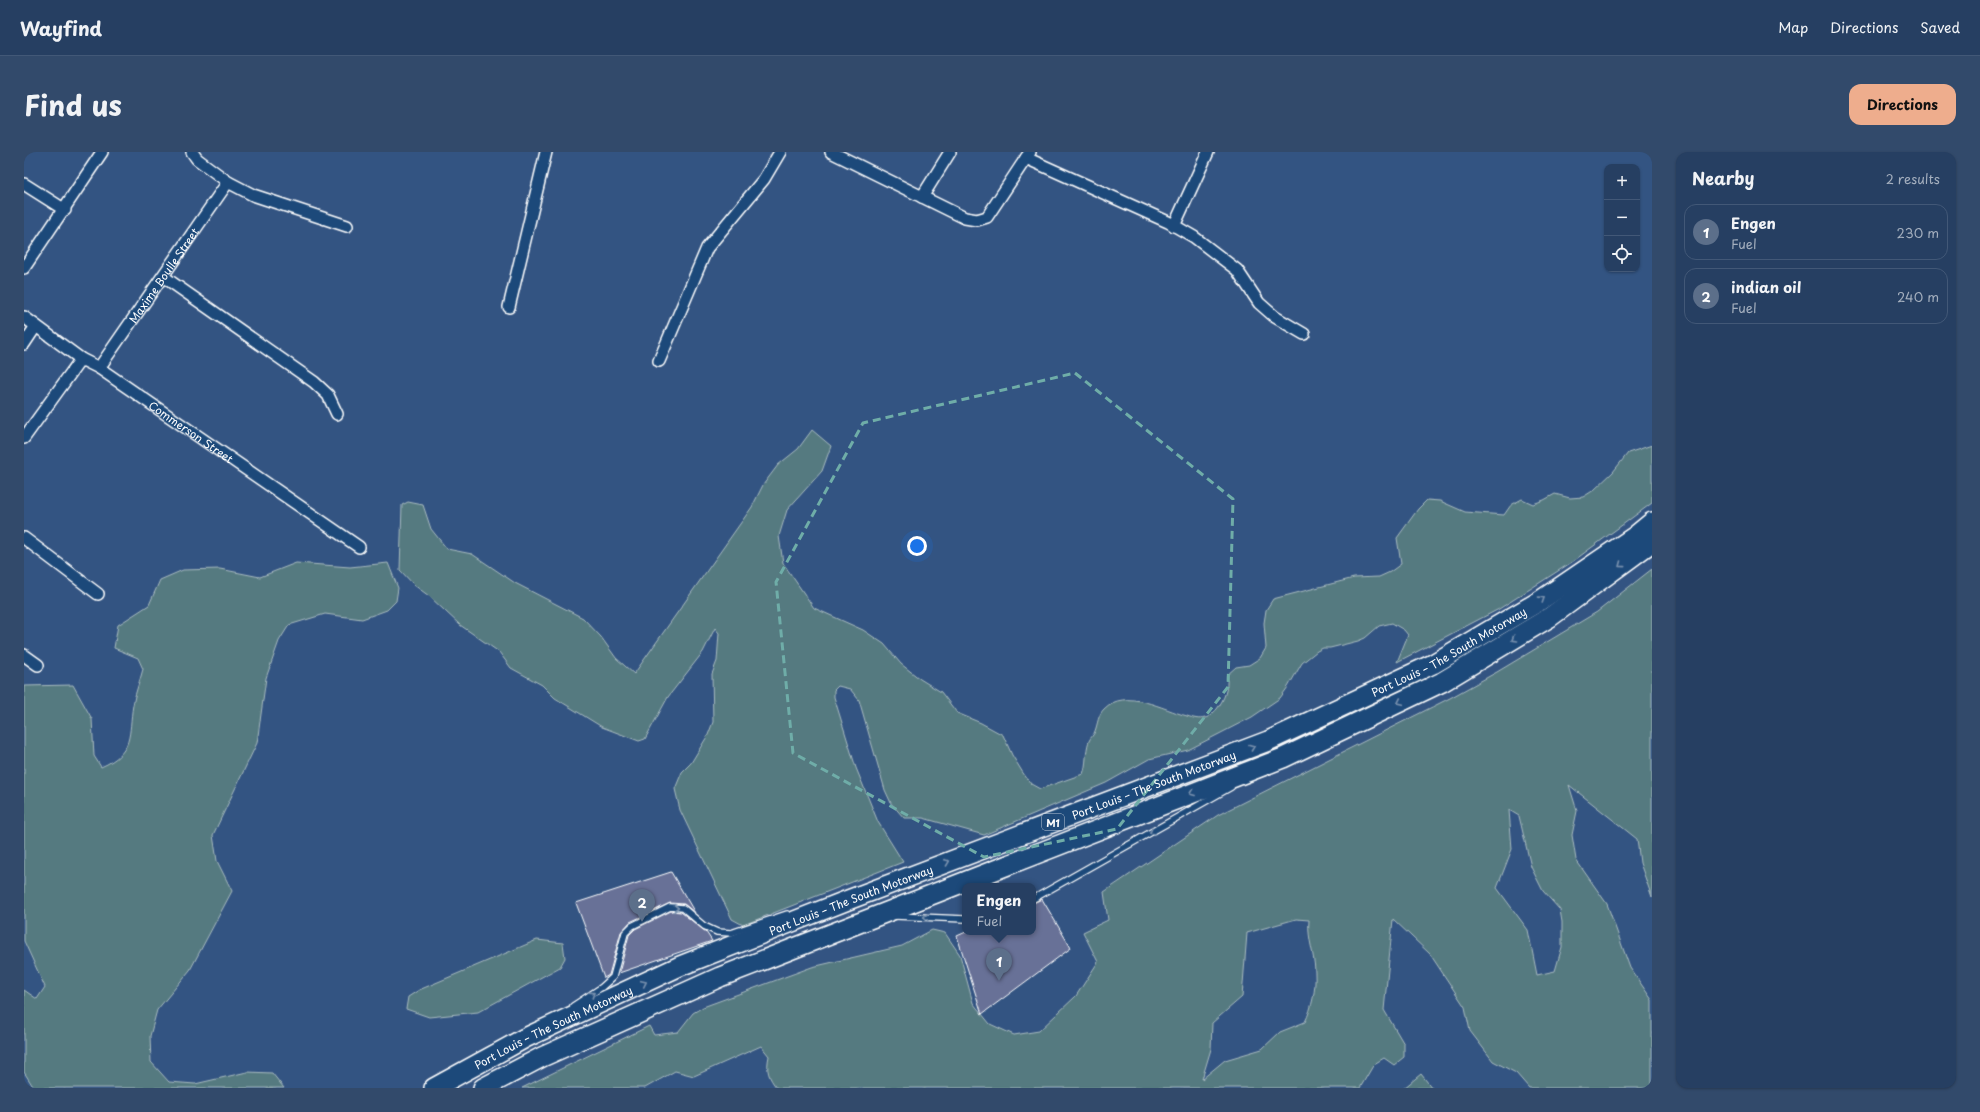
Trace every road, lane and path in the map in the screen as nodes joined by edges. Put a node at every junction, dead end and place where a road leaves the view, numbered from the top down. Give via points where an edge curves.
1 (102, 152) edge
2 (192, 152) edge
3 (546, 152) edge
4 (780, 152) edge
5 (831, 152) edge
6 (950, 152) edge
7 (1208, 152) edge
8 (1028, 155) edge
9 (228, 182) junction
10 (24, 184) edge
11 (922, 197) junction
12 (64, 210) junction
13 (347, 226) dead end
14 (1174, 226) junction
15 (24, 268) edge
16 (164, 277) junction
17 (510, 307) dead end
18 (24, 317) edge
19 (36, 326) junction
20 (1304, 334) dead end
21 (24, 344) edge
22 (81, 359) junction
23 (659, 361) dead end
24 (99, 368) junction
25 (337, 414) dead end
26 (24, 438) edge
27 (1652, 522) edge
28 (24, 538) edge
29 (1652, 542) edge
30 (359, 547) dead end
31 (98, 594) dead end
32 (24, 655) edge
33 (38, 665) dead end
34 (1283, 758) junction
35 (1242, 781) dead end
36 (1236, 785) dead end
37 (962, 883) edge
38 (962, 883) edge
39 (1036, 897) edge
40 (848, 900) junction
41 (803, 911) dead end
42 (795, 912) dead end
43 (880, 915) junction
44 (962, 919) edge
45 (570, 1008) dead end
46 (564, 1013) dead end
47 (525, 1038) junction
48 (434, 1088) edge
49 (483, 1088) edge

1 - 12 street
2 - 9 street via 197,159
3 - 17 street
4 - 23 street via 764,179 707,248
5 - 11 street
6 - 11 street
7 - 14 street
8 - 11 street via 987,217 977,220 965,218
8 - 14 street
9 - 13 street via 253,195
9 - 16 street, Maxime Boulle Street
10 - 12 street
12 - 15 street
14 - 20 street via 1194,237 1237,270 1259,303 1275,317
16 - 24 street, Maxime Boulle Street
16 - 25 street via 314,382 328,395
18 - 19 street, Commerson Street
19 - 21 street
19 - 22 street, Commerson Street
22 - 24 street, Commerson Street
22 - 26 street
24 - 30 street, Commerson Street
40 -> 27 highway, Port Louis – The South Motorway / M1 via 1268,741 1418,670 1538,602 1636,536
28 - 31 street
29 -> 34 highway, Port Louis – The South Motorway / M1 via 1550,617 1442,682
32 - 33 street
34 - 35 lane
34 -> 37 highway, Port Louis – The South Motorway / M1
36 -> 39 lane
38 -> 43 highway, Port Louis – The South Motorway / M1
40 - 41 lane
47 -> 40 highway, Port Louis – The South Motorway / M1 via 680,966
45 -> 42 lane via 613,977 625,933 632,926 670,907 683,908 704,926 717,932 731,933
44 -> 43 lane
43 - 49 highway, Port Louis – The South Motorway / M1 via 720,977 542,1057
46 - 47 lane
47 - 48 highway, Port Louis – The South Motorway / M1

